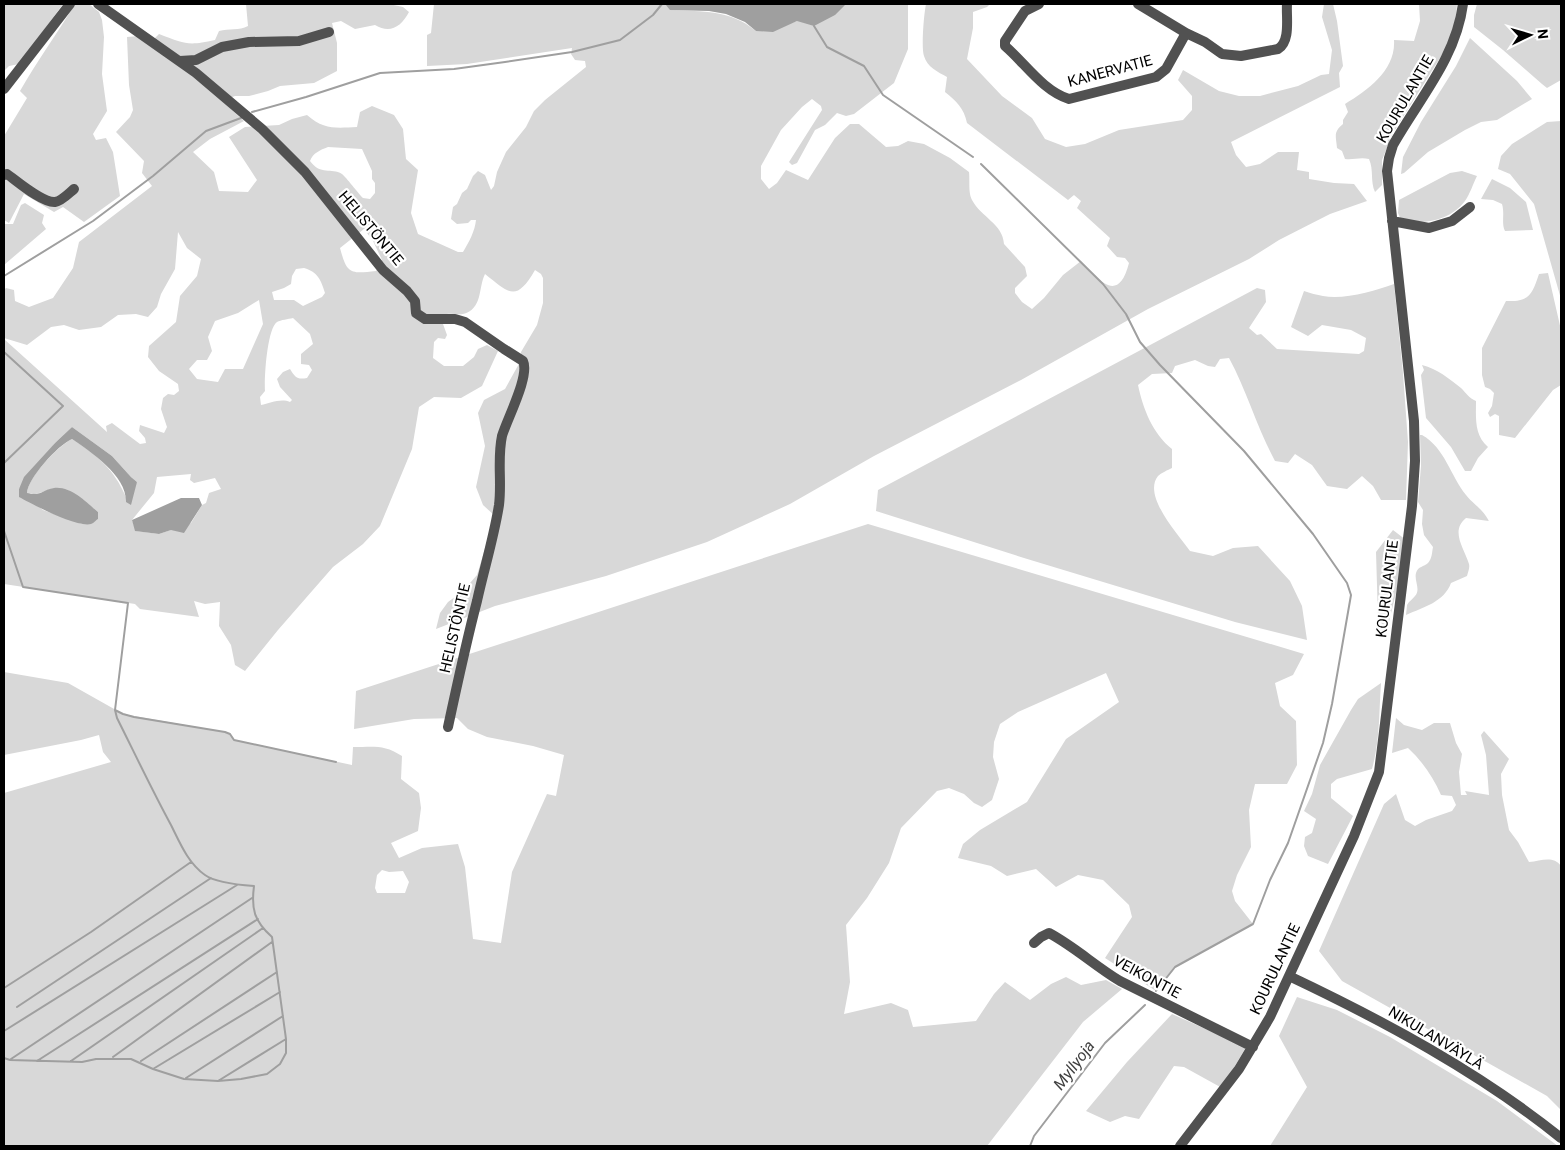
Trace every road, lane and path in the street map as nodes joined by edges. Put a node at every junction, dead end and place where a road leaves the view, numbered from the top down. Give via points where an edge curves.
1 (70, 4) edge
2 (98, 4) edge
3 (1039, 4) edge
4 (1138, 4) edge
5 (1287, 4) edge
6 (1463, 4) edge
7 (329, 32) dead end
8 (1186, 33) junction
9 (180, 60) junction
10 (4, 89) edge
11 (4, 175) edge
12 (74, 189) dead end
13 (1470, 207) dead end
14 (1392, 221) junction
15 (448, 727) dead end
16 (1034, 943) dead end
17 (1289, 976) junction
18 (1253, 1047) junction
19 (1561, 1138) edge
20 (1180, 1146) edge

1 - 10 street
2 - 9 street, HELISTÖNTIE
3 - 8 street, KANERVATIE via 1024,11 1005,46 1051,90 1069,99 1156,77 1166,69
4 - 8 street
5 - 8 street via 1286,37 1278,49 1241,56 1222,54
6 - 14 street, KOURULANTIE via 1459,27 1446,60 1393,145 1389,158 1388,189
7 - 9 street via 299,41 250,42 222,47 196,60
9 - 15 street, HELISTÖNTIE via 306,172 383,270 415,301 416,312 425,319 464,322 523,361 525,369 520,388 502,437 499,502 492,543
11 - 12 street via 55,202
13 - 14 street via 1452,221 1429,228
14 - 17 street, KOURULANTIE via 1414,421 1415,461 1381,761 1354,836
16 - 18 street, VEIKONTIE via 1050,934 1120,981
17 - 18 street, KOURULANTIE
17 - 19 street, NIKULANVÄYLÄ via 1376,1019 1460,1068
18 - 20 street, KOURULANTIE

